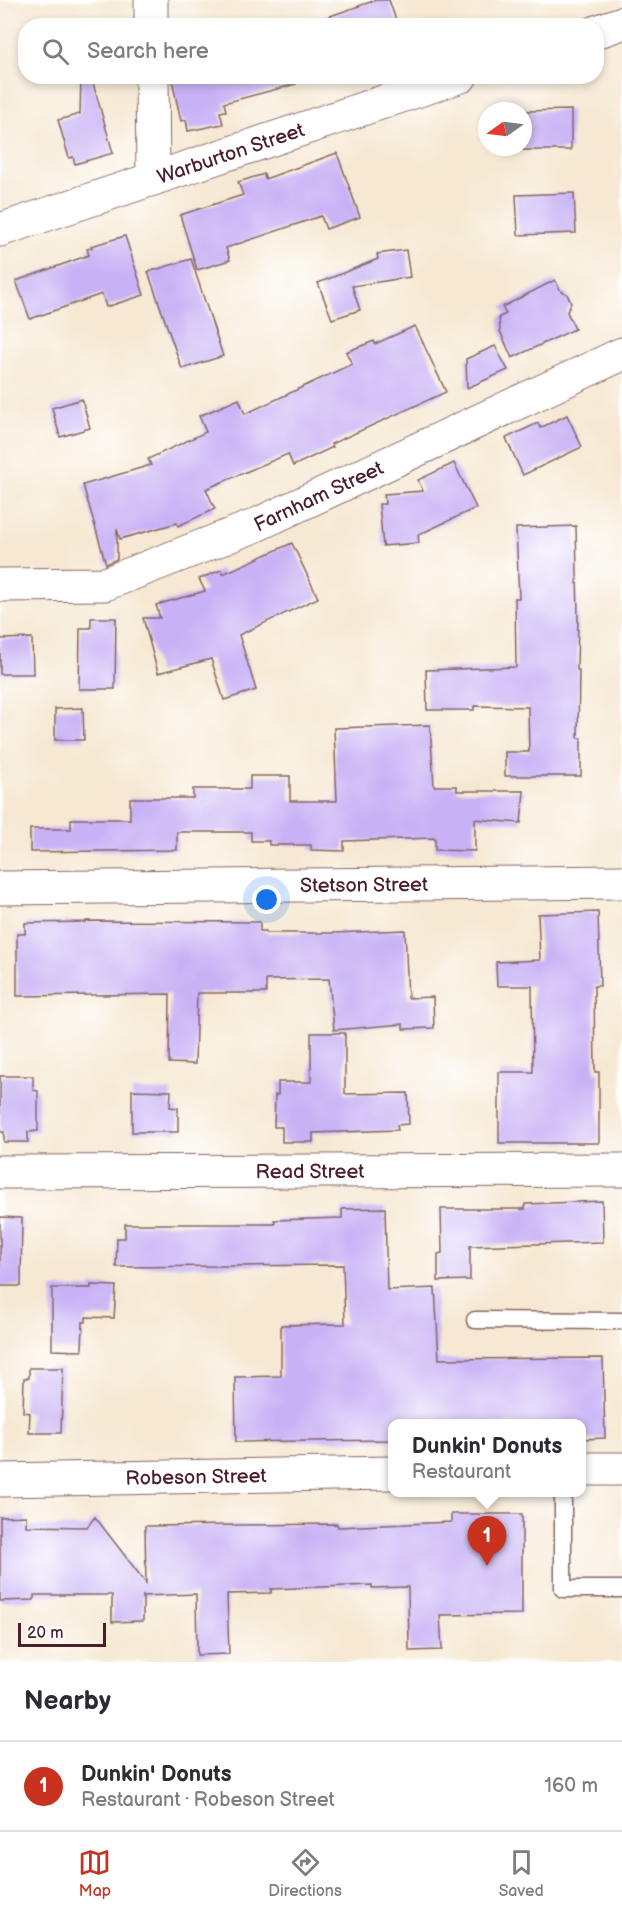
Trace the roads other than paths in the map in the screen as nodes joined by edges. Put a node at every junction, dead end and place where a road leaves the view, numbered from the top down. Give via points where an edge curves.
1 (151, 0) edge
2 (151, 18) edge
3 (622, 23) edge
4 (604, 29) edge
5 (152, 84) edge
6 (437, 84) edge
7 (153, 179) junction
8 (0, 230) edge
9 (622, 354) edge
10 (0, 585) edge
11 (622, 882) edge
12 (0, 888) edge
13 (622, 1170) edge
14 (0, 1172) edge
15 (475, 1320) dead end
16 (622, 1321) edge
17 (586, 1469) edge
18 (622, 1469) edge
19 (388, 1473) edge
20 (0, 1480) edge
21 (563, 1497) edge
22 (622, 1589) edge

1 - 2 street
3 - 4 street
5 - 7 street
6 - 7 street, Warburton Street
7 - 8 street, Warburton Street
9 - 10 street, Farnham Street via 254,526 105,584
11 - 12 street, Stetson Street
13 - 14 street, Read Street
15 - 16 lane
17 - 18 street
19 - 20 street, Robeson Street
21 - 22 lane via 563,1589

